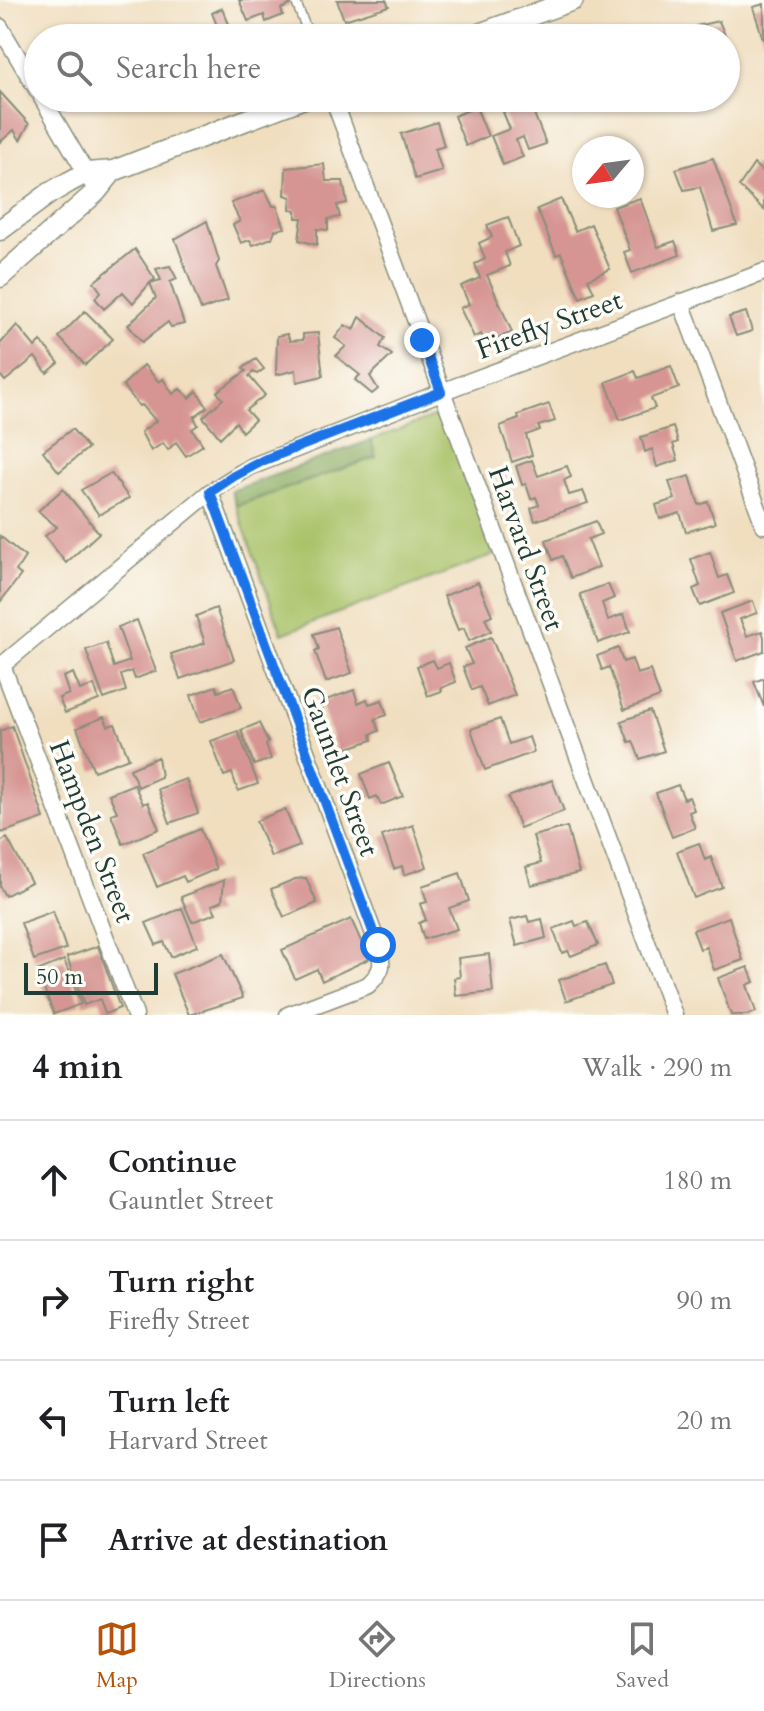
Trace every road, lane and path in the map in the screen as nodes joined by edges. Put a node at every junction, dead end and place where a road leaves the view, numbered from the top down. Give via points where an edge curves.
1 (295, 0) edge
2 (573, 0) edge
3 (304, 24) edge
4 (507, 24) edge
5 (0, 27) edge
6 (24, 67) edge
7 (50, 112) edge
8 (267, 112) edge
9 (338, 112) edge
10 (91, 182) junction
11 (0, 230) edge
12 (764, 272) edge
13 (0, 277) edge
14 (681, 302) junction
15 (441, 392) junction
16 (210, 492) junction
17 (764, 525) edge
18 (1, 666) edge
19 (135, 1015) edge
20 (288, 1015) edge
21 (674, 1015) edge

1 - 3 lane
2 - 4 street
5 - 6 street
7 - 10 street
8 - 10 street
9 - 15 street, Harvard Street
10 - 11 street via 50,193
10 - 13 street
12 - 14 street, Firefly Street
14 - 15 street, Firefly Street
14 - 17 street
15 - 16 street, Firefly Street via 264,460
15 - 21 street, Harvard Street
16 - 18 street, Firefly Street
16 - 20 street, Gauntlet Street via 382,966 368,985
18 - 19 street, Hampden Street

